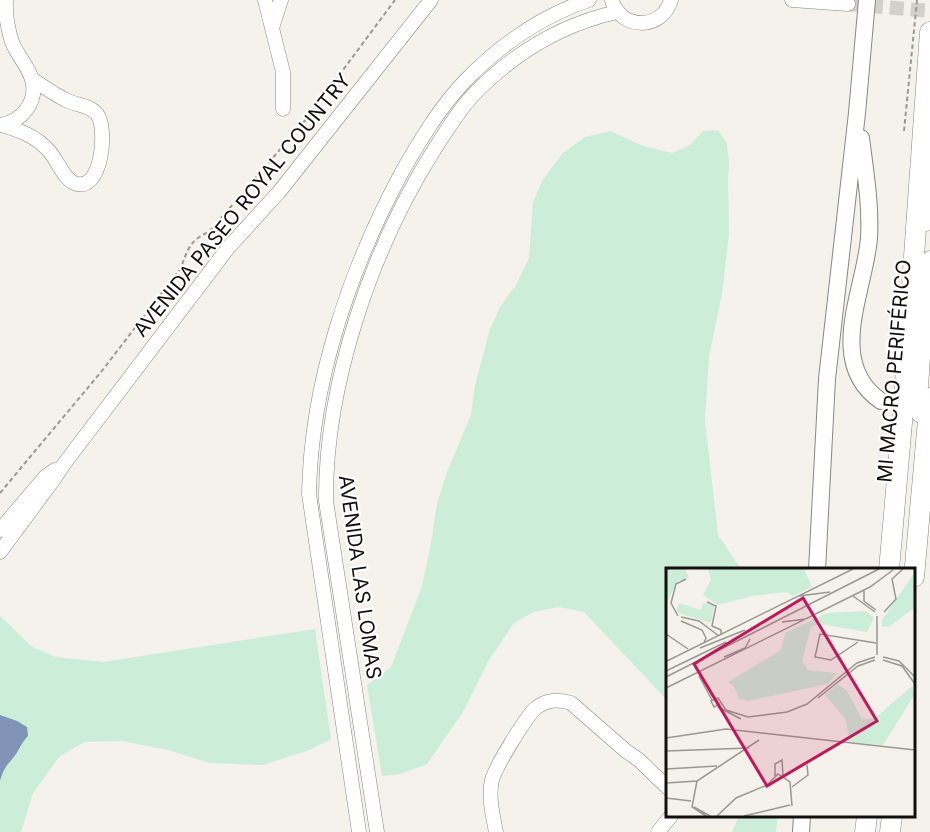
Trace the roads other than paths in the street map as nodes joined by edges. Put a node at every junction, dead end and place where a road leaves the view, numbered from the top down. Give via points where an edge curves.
1 (6, 0) edge
2 (265, 0) edge
3 (281, 0) edge
4 (430, 0) edge
5 (589, 0) edge
6 (671, 0) edge
7 (792, 0) edge
8 (867, 0) edge
9 (848, 4) dead end
10 (614, 6) edge
11 (272, 30) junction
12 (930, 32) edge
13 (32, 79) junction
14 (283, 109) dead end
15 (857, 113) junction
16 (0, 125) edge
17 (930, 175) edge
18 (930, 258) edge
19 (930, 398) edge
20 (881, 401) dead end
21 (64, 464) junction
22 (0, 530) edge
23 (0, 552) edge
24 (817, 568) edge
25 (889, 568) edge
26 (896, 568) edge
27 (905, 568) edge
28 (915, 568) edge
29 (666, 786) edge
30 (670, 817) edge
31 (802, 817) edge
32 (867, 817) edge
33 (876, 817) edge
34 (883, 817) edge
35 (892, 817) edge
36 (359, 832) edge
37 (378, 832) edge
38 (496, 832) edge
39 (658, 832) edge
40 (801, 832) edge
41 (865, 832) edge
42 (874, 832) edge
43 (882, 832) edge
44 (890, 832) edge

1 - 13 street via 12,40
2 - 11 street
3 - 11 street
4 - 21 street, AVENIDA PASEO ROYAL COUNTRY via 286,183 228,248
5 - 36 street, AVENIDA LAS LOMAS via 525,30 489,57 435,117 368,242 331,349 309,456 309,494
6 - 10 street via 664,13 650,23 632,22
7 - 9 street
8 - 15 main road
10 - 37 street, AVENIDA LAS LOMAS via 534,45 477,92 450,126 403,203 362,303 332,417 326,501
11 - 14 street via 283,72
12 - 25 highway
13 - 16 street via 27,110 12,123
13 - 16 street via 98,115 102,138 97,174 88,184 74,183 49,150 22,131
15 - 20 main road via 869,239 855,304 852,348 857,371
15 - 24 main road via 827,379
17 - 26 street, MI MACRO PERIFÉRICO
18 - 27 street, MI MACRO PERIFÉRICO
19 - 28 highway
21 - 22 street via 45,477
21 - 23 street, AVENIDA PASEO ROYAL COUNTRY
29 - 38 street via 577,707 560,700 548,702 527,719 492,779
30 - 39 street
31 - 40 main road
32 - 41 highway
33 - 42 street
34 - 43 street
35 - 44 highway

